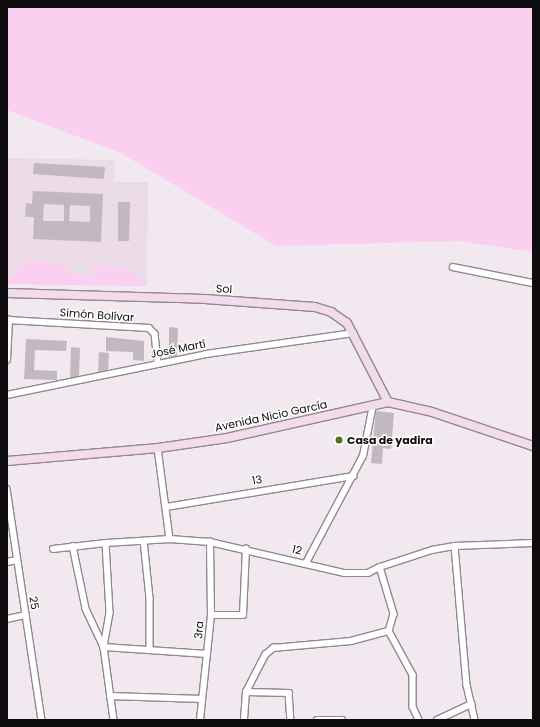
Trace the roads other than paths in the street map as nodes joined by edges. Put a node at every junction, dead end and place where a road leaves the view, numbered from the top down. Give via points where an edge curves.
1 (453, 267) dead end
2 (533, 283) edge
3 (7, 293) edge
4 (8, 320) edge
5 (354, 333) junction
6 (7, 360) edge
7 (158, 363) junction
8 (7, 395) edge
9 (388, 402) junction
10 (373, 405) junction
11 (533, 446) edge
12 (158, 448) junction
13 (7, 461) edge
14 (353, 476) junction
15 (7, 489) edge
16 (166, 506) junction
17 (170, 539) junction
18 (144, 541) junction
19 (210, 542) junction
20 (106, 543) junction
21 (533, 543) edge
22 (73, 546) junction
23 (455, 546) junction
24 (53, 549) dead end
25 (246, 549) junction
26 (17, 560) junction
27 (7, 562) edge
28 (306, 563) junction
29 (380, 567) junction
30 (26, 615) junction
31 (211, 615) junction
32 (7, 619) edge
33 (389, 631) junction
34 (104, 647) junction
35 (150, 649) junction
36 (207, 654) junction
37 (246, 692) junction
38 (110, 696) junction
39 (202, 699) junction
40 (471, 704) junction
41 (42, 720) edge
42 (114, 720) edge
43 (200, 720) edge
44 (244, 720) edge
45 (291, 720) edge
46 (317, 720) edge
47 (342, 720) edge
48 (419, 720) edge
49 (437, 720) edge
50 (475, 720) edge

1 - 2 street
3 - 5 street, Sol via 205,299 315,307 347,323
4 - 6 street
4 - 7 street, Simón Bolívar via 149,328 155,334
5 - 7 street, José Martí
5 - 9 street, Sol
7 - 8 street, José Martí
9 - 10 street, Avenida Nicio García
9 - 11 street, Avenida Nicio García via 432,412
10 - 12 street, Avenida Nicio García via 227,438
10 - 14 street via 369,435 363,456
12 - 13 street, Avenida Nicio García
12 - 16 street
14 - 16 street, 13
14 - 28 street
15 - 26 street, 25
16 - 17 street
17 - 18 street, 12
17 - 19 street, 12
18 - 20 street, 12
18 - 35 street via 150,598
19 - 25 street, 12
19 - 31 street, 3ra
20 - 22 street, 12
20 - 34 street via 110,613
21 - 23 street, 12
22 - 24 street, 12
22 - 34 street via 86,609
23 - 29 street, 12
23 - 40 street
25 - 28 street, 12
25 - 31 street via 243,615
26 - 27 street
26 - 30 street, 25
28 - 29 street, 12 via 344,573 368,573
29 - 33 street via 392,608 393,623
30 - 32 street
30 - 41 street, 25
31 - 36 street, 3ra
33 - 37 street via 350,641 273,648 265,655
33 - 48 street via 412,675 413,707
34 - 35 street
34 - 38 street
35 - 36 street
36 - 39 street, 3ra
37 - 44 street
37 - 45 street via 289,693
38 - 39 street
38 - 42 street
39 - 43 street, 3ra
40 - 49 street
40 - 50 street
46 - 47 street

